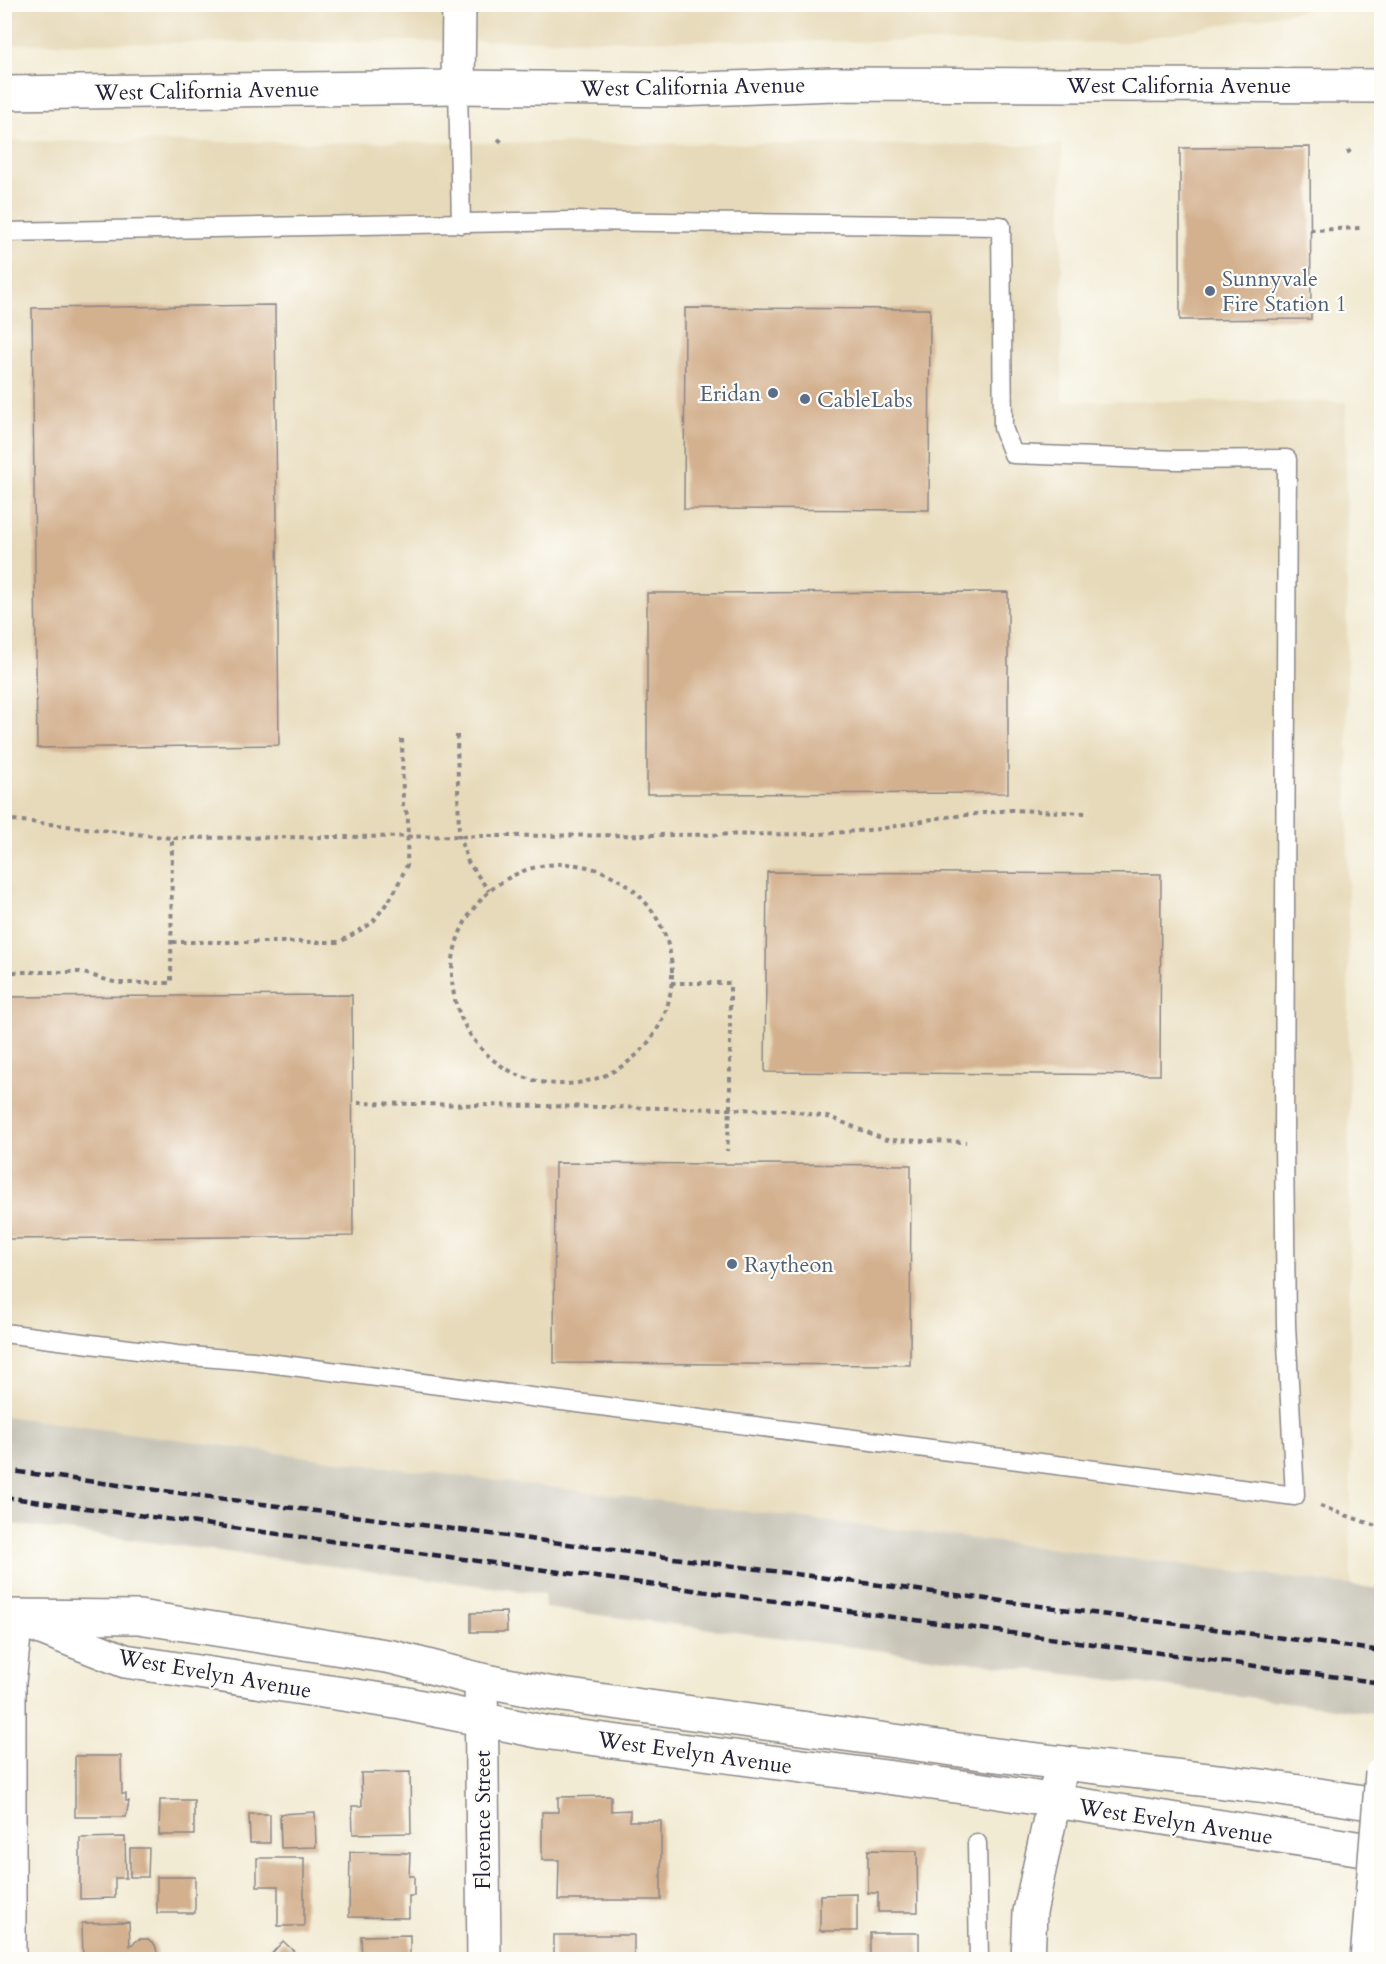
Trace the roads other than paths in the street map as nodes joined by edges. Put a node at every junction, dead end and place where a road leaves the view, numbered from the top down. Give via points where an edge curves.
1 (459, 4) edge
2 (1382, 86) edge
3 (458, 87) junction
4 (4, 93) edge
5 (462, 224) junction
6 (4, 232) edge
7 (4, 1333) edge
8 (10, 1617) edge
9 (481, 1680) junction
10 (482, 1720) junction
11 (1062, 1763) junction
12 (1382, 1773) edge
13 (1054, 1802) junction
14 (1382, 1805) edge
15 (977, 1843) dead end
16 (1382, 1852) edge
17 (9, 1959) edge
18 (484, 1959) edge
19 (978, 1959) edge
20 (1028, 1959) edge
21 (1367, 1959) edge

1 - 3 main road
2 - 3 main road, West California Avenue via 834,84 676,90
3 - 4 main road, West California Avenue
3 - 5 lane
5 - 6 lane
5 - 7 lane via 572,221 1001,226 1003,428 1013,454 1287,459 1284,1153 1286,1325 1294,1496 253,1361
8 - 9 main road, West Evelyn Avenue via 139,1617 392,1657
8 - 10 main road, West Evelyn Avenue via 125,1661 402,1703
8 - 17 main road
9 - 10 main road, Florence Street
9 - 11 main road, West Evelyn Avenue via 696,1714
10 - 13 main road, West Evelyn Avenue via 543,1732
10 - 18 main road, Florence Street
11 - 13 main road
11 - 14 main road, West Evelyn Avenue via 1268,1787
12 - 21 main road, bridge
13 - 16 main road, West Evelyn Avenue
13 - 20 main road via 1030,1912
15 - 19 lane

